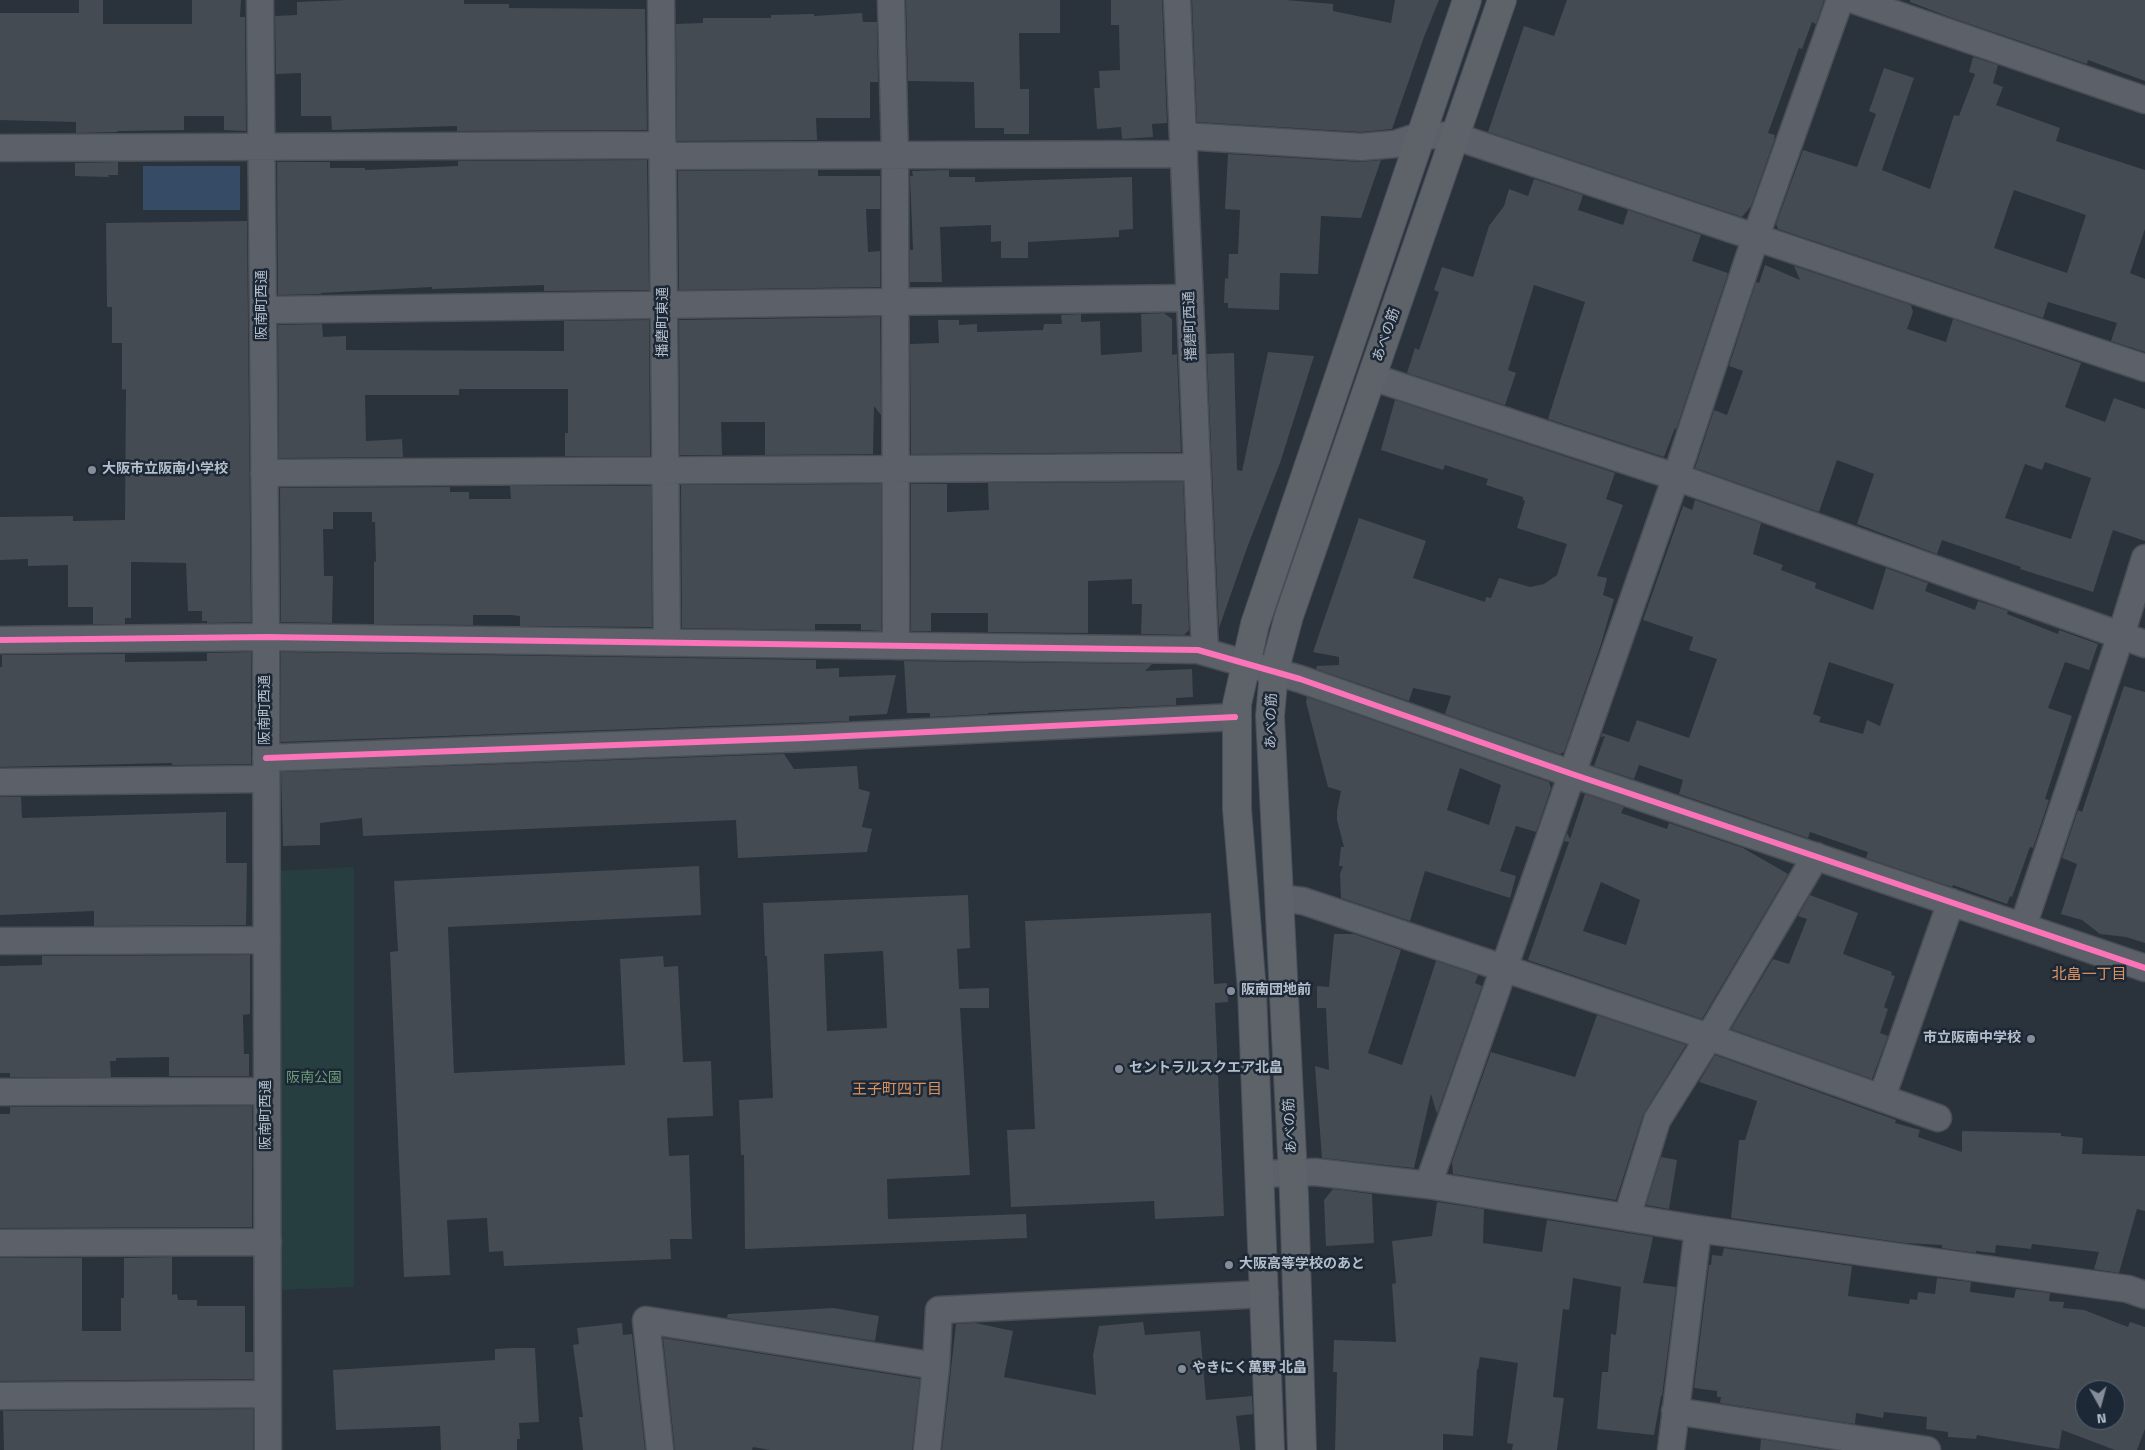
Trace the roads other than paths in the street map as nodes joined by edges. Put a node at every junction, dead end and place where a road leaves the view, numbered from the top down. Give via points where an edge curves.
1 (260, 0) edge
2 (661, 0) edge
3 (891, 0) edge
4 (1177, 0) edge
5 (1467, 0) edge
6 (1502, 0) edge
7 (1840, 0) edge
8 (1854, 0) edge
9 (2145, 100) edge
10 (1422, 136) junction
11 (1454, 136) junction
12 (1183, 145) junction
13 (261, 147) junction
14 (0, 148) edge
15 (663, 151) junction
16 (895, 155) junction
17 (1756, 236) junction
18 (1190, 298) junction
19 (896, 302) junction
20 (664, 305) junction
21 (263, 310) junction
22 (2145, 368) edge
23 (1372, 377) junction
24 (1197, 467) junction
25 (895, 469) junction
26 (665, 470) junction
27 (264, 473) junction
28 (1676, 477) junction
29 (2145, 558) edge
30 (266, 637) junction
31 (0, 640) edge
32 (2133, 640) edge
33 (667, 644) junction
34 (896, 646) junction
35 (1205, 652) junction
36 (1245, 664) junction
37 (1274, 672) junction
38 (1235, 717) junction
39 (266, 769) junction
40 (1572, 774) junction
41 (0, 782) edge
42 (1816, 856) junction
43 (1279, 898) junction
44 (1951, 902) junction
45 (2023, 926) junction
46 (267, 940) junction
47 (0, 941) edge
48 (2145, 968) edge
49 (1502, 969) junction
50 (1709, 1037) junction
51 (267, 1091) junction
52 (0, 1092) edge
53 (1882, 1098) junction
54 (1938, 1118) dead end
55 (1293, 1172) junction
56 (1260, 1174) junction
57 (1428, 1185) junction
58 (1627, 1217) junction
59 (1698, 1229) junction
60 (268, 1242) junction
61 (0, 1243) edge
62 (1265, 1294) junction
63 (2145, 1295) edge
64 (936, 1366) junction
65 (268, 1394) junction
66 (0, 1396) edge
67 (1675, 1411) junction
68 (268, 1450) edge
69 (660, 1450) edge
70 (927, 1450) edge
71 (1270, 1450) edge
72 (1302, 1450) edge
73 (1670, 1450) edge
74 (1927, 1450) edge

1 - 13 street, 阪南町西通
2 - 15 street, 播磨町東通
3 - 16 street
4 - 12 street, 播磨町西通
5 - 10 main road
6 - 11 main road, あべの筋
7 - 17 street
8 - 9 street
10 - 11 street
10 - 12 street via 1396,144 1361,147
10 - 36 main road via 1258,614
11 - 17 street
11 - 23 main road, あべの筋
12 - 16 street
12 - 18 street, 播磨町西通
13 - 14 street
13 - 15 street
13 - 21 street, 阪南町西通
15 - 16 street
15 - 20 street, 播磨町東通
16 - 19 street
17 - 22 street
17 - 28 street
18 - 19 street
18 - 24 street, 播磨町西通
19 - 20 street
19 - 25 street
20 - 21 street
20 - 26 street, 播磨町東通
21 - 27 street, 阪南町西通
23 - 28 street
23 - 37 main road, あべの筋 via 1289,616
24 - 25 street
24 - 35 street, 播磨町西通
25 - 26 street
25 - 34 street
26 - 27 street
26 - 33 street, 播磨町東通
27 - 30 street, 阪南町西通
28 - 32 street
28 - 40 street
29 - 32 street
30 - 31 street
30 - 33 street
30 - 39 street, 阪南町西通
32 - 45 street
33 - 34 street
34 - 35 street
35 - 36 street
36 - 37 street
36 - 38 main road
37 - 40 street
37 - 43 main road, あべの筋 via 1270,716
38 - 39 street
38 - 56 main road via 1237,809 1252,991
39 - 41 street
39 - 46 street, 阪南町西通
40 - 42 street
40 - 49 street
42 - 44 street
42 - 50 street
43 - 49 street via 1303,901
43 - 55 main road, あべの筋
44 - 45 street
44 - 53 street
45 - 48 street
46 - 47 street
46 - 51 street, 阪南町西通
49 - 50 street
49 - 57 street
50 - 53 street
50 - 58 street via 1657,1120
51 - 52 street
51 - 60 street, 阪南町西通
53 - 54 street
55 - 56 street
55 - 57 street
55 - 72 main road, あべの筋
56 - 62 main road
57 - 58 street
58 - 59 street
59 - 63 street via 2128,1289
59 - 67 street
60 - 61 street
60 - 65 street, 阪南町西通
62 - 64 street via 939,1310
62 - 71 main road
64 - 69 street via 646,1320
64 - 70 street
65 - 66 street
65 - 68 street, 阪南町西通
67 - 73 street
67 - 74 street

